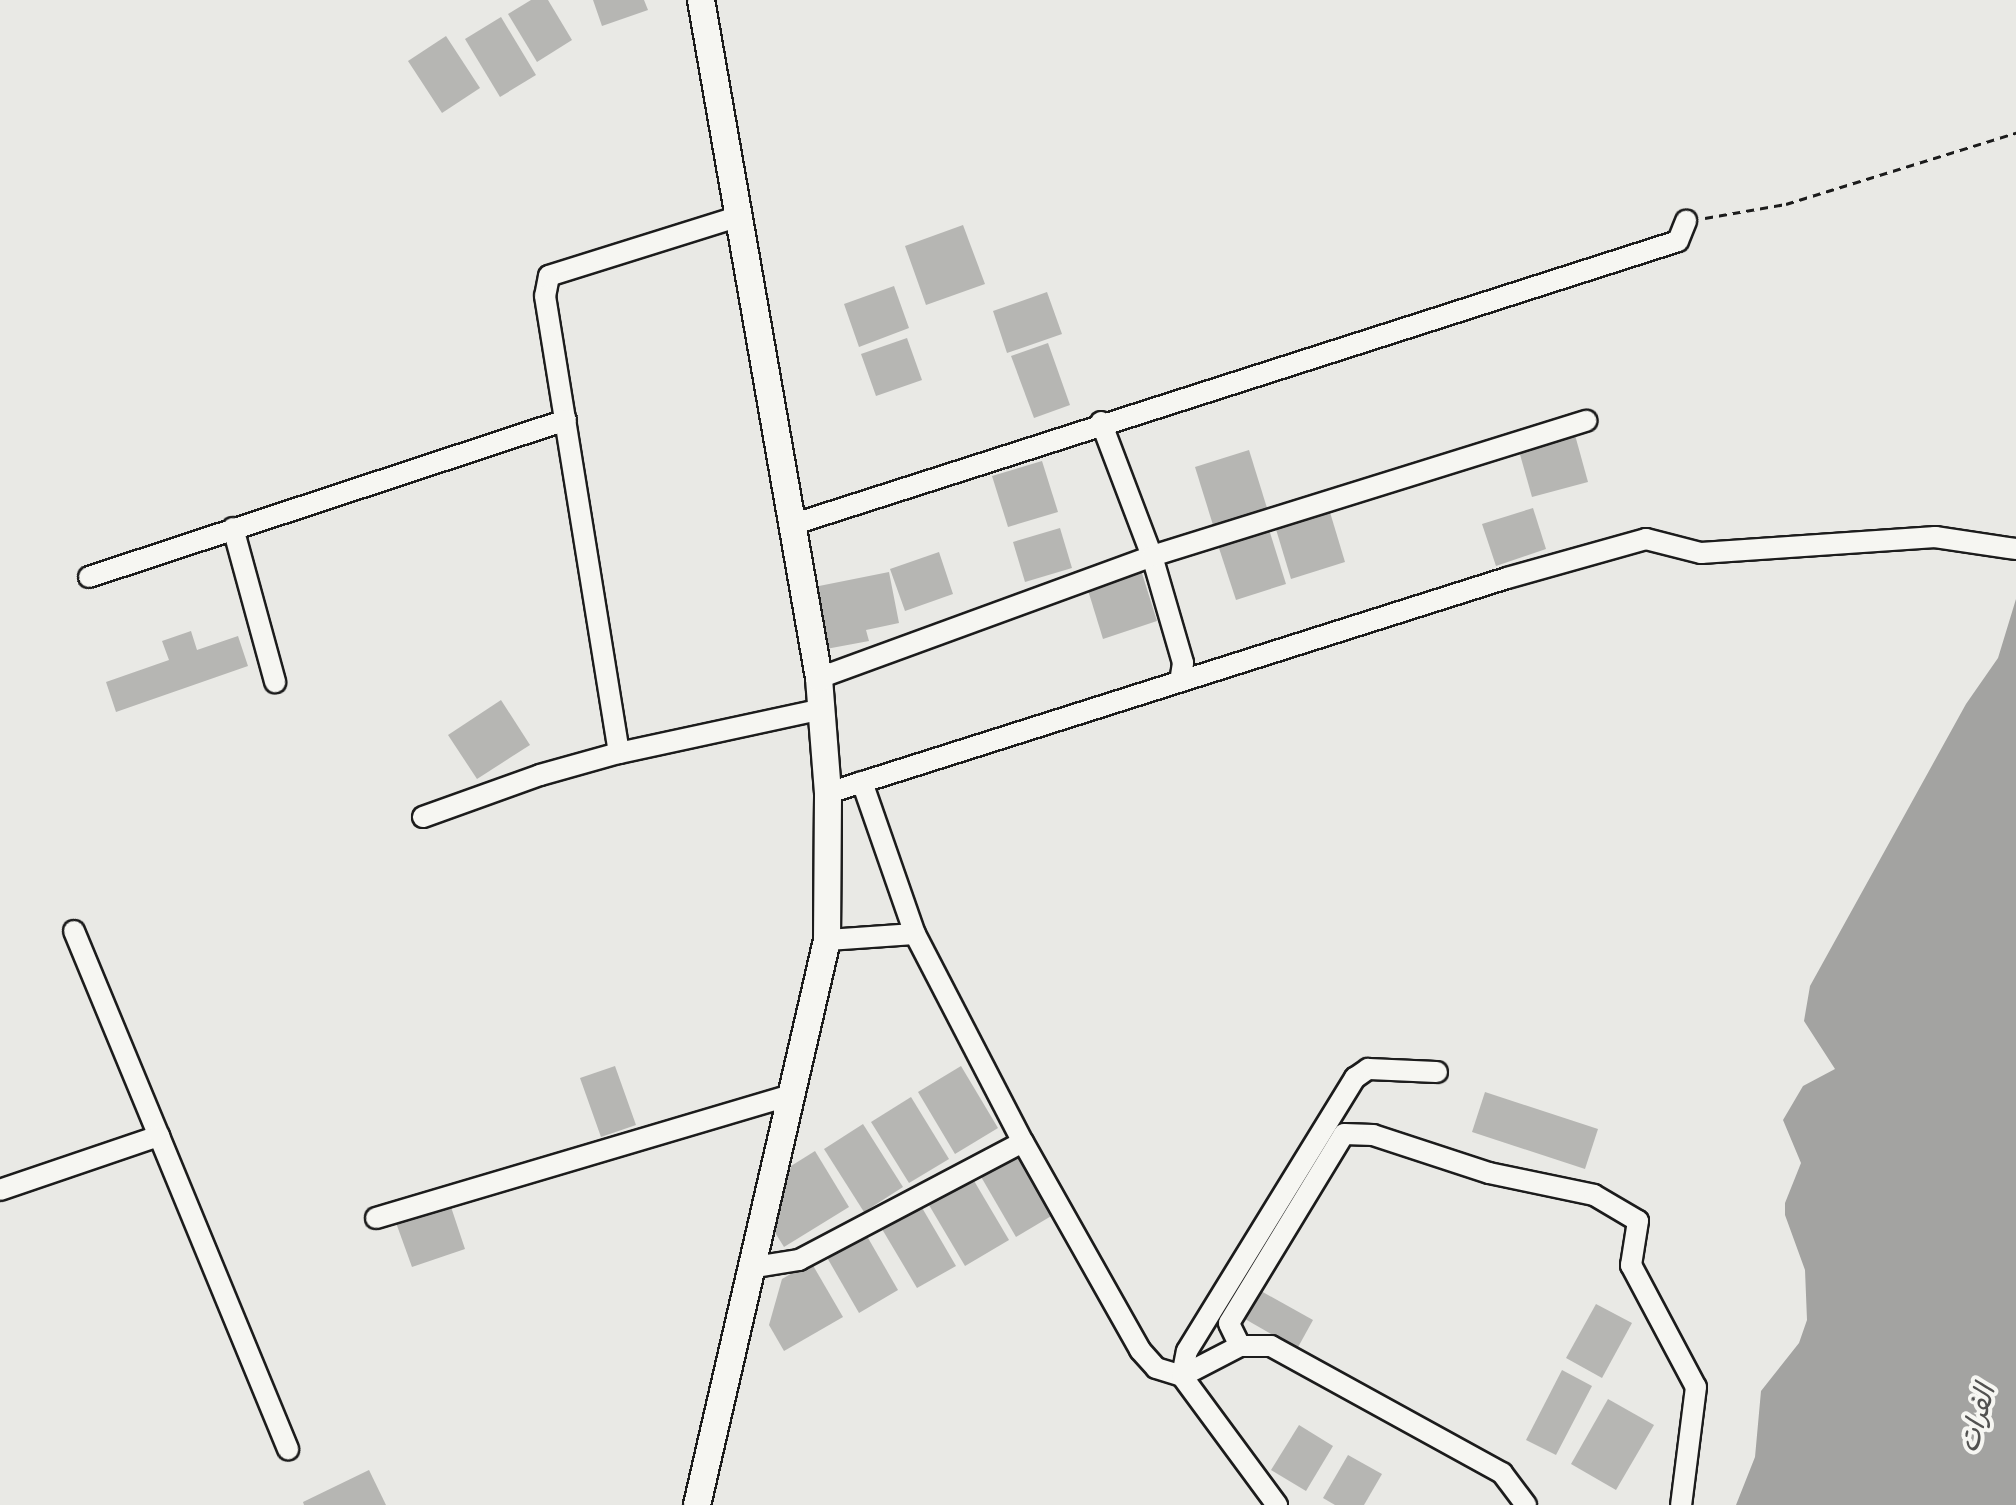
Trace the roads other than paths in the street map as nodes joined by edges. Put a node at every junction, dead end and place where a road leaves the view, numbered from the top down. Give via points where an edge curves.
1 (701, 0) edge
2 (740, 216) junction
3 (1686, 221) road end
4 (566, 420) junction
5 (1586, 421) dead end
6 (1101, 422) junction
7 (791, 525) junction
8 (233, 528) junction
9 (2015, 549) edge
10 (1152, 556) junction
11 (89, 577) dead end
12 (819, 678) junction
13 (1180, 681) junction
14 (275, 682) dead end
15 (823, 709) junction
16 (619, 753) junction
17 (862, 782) junction
18 (828, 793) junction
19 (423, 817) dead end
20 (74, 931) dead end
21 (915, 934) junction
22 (827, 940) junction
23 (1437, 1072) dead end
24 (791, 1095) junction
25 (159, 1136) junction
26 (1023, 1142) junction
27 (0, 1190) edge
28 (376, 1218) dead end
29 (755, 1267) junction
30 (1240, 1346) junction
31 (1182, 1376) junction
32 (288, 1449) dead end
33 (697, 1505) edge
34 (1277, 1505) edge
35 (1526, 1505) edge
36 (1681, 1505) edge

1 - 2 main road
2 - 4 street via 549,276 545,296
2 - 7 main road
3 - 6 street via 1678,241
4 - 8 street
4 - 16 street
5 - 10 street
6 - 7 street
6 - 10 street
7 - 12 main road
8 - 11 street
8 - 14 street
9 - 13 street via 1935,537 1701,553 1646,539
10 - 12 street
10 - 13 street via 1183,663
12 - 15 main road
13 - 17 street
15 - 16 street
15 - 18 main road
16 - 19 street
17 - 18 street
17 - 21 street
18 - 22 main road
20 - 25 street
21 - 22 street
21 - 26 street
22 - 24 main road
23 - 31 street via 1368,1069 1355,1078 1187,1351
24 - 28 street
24 - 29 main road
25 - 27 street
25 - 32 street
26 - 29 street via 799,1260
26 - 31 street via 1117,1310 1156,1368
29 - 33 main road
30 - 31 street
30 - 35 street via 1271,1346 1332,1378 1502,1473
30 - 36 street via 1229,1323 1344,1134 1373,1135 1489,1173 1594,1195 1638,1221 1631,1265 1696,1387
31 - 34 street

